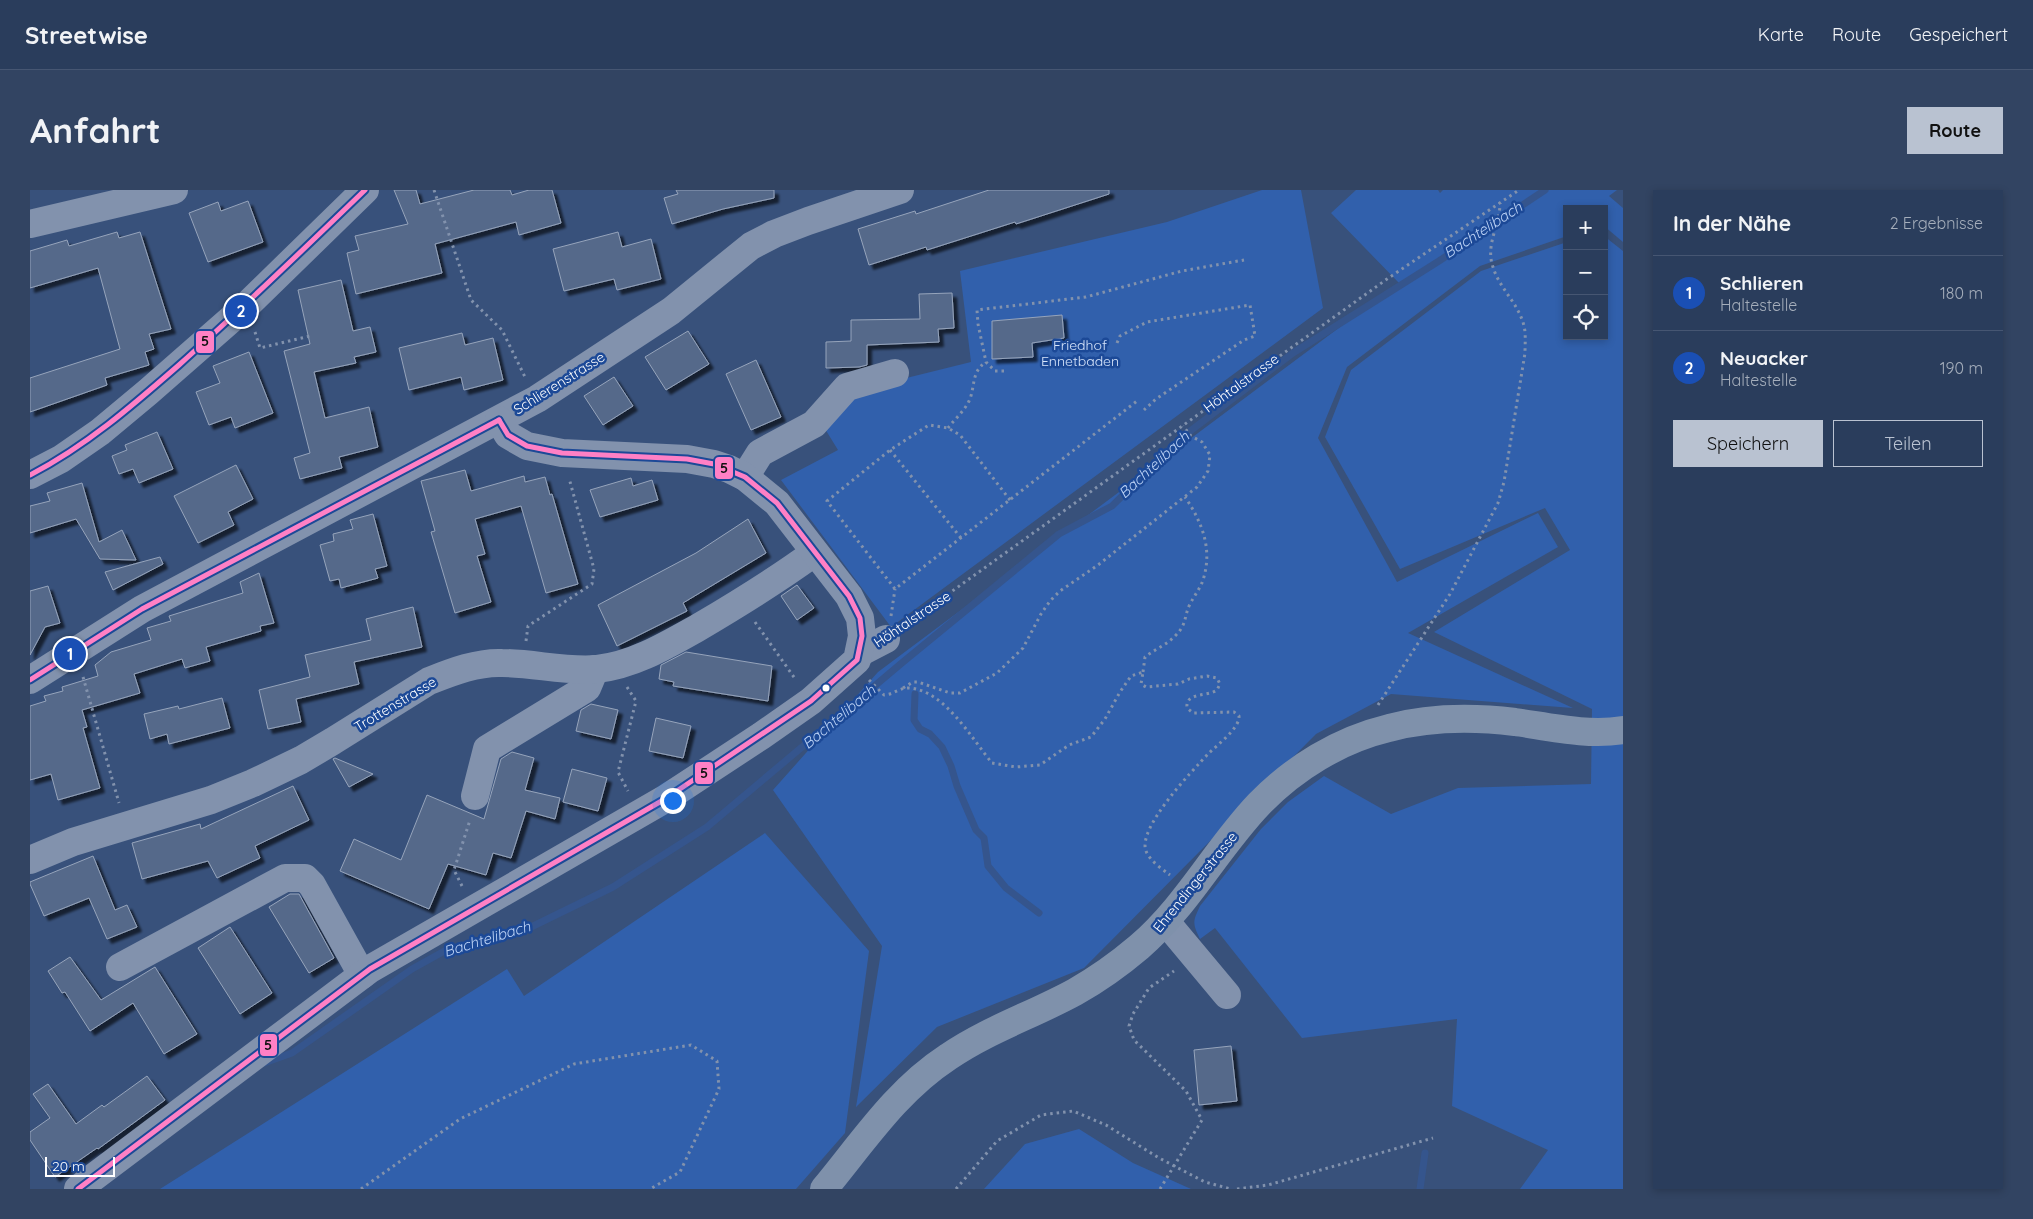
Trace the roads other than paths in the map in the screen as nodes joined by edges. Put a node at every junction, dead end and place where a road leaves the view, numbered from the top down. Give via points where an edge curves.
1 (174, 190) edge
2 (365, 190) edge
3 (900, 190) edge
4 (30, 224) edge
5 (895, 373) dead end
6 (499, 420) junction
7 (30, 474) edge
8 (745, 477) junction
9 (814, 553) junction
10 (886, 639) road end
11 (860, 653) junction
12 (605, 668) junction
13 (30, 680) edge
14 (1623, 730) edge
15 (475, 796) road end
16 (30, 860) edge
17 (1166, 922) junction
18 (120, 967) dead end
19 (362, 975) junction
20 (1227, 995) dead end
21 (78, 1189) edge
22 (824, 1189) edge

1 - 4 street
2 - 7 street via 245,307 100,432 61,459
3 - 6 street, Schlierenstrasse via 774,234 750,246 671,311
5 - 8 street via 847,387 814,424 760,453
6 - 8 street via 508,436 527,446 562,452 687,459 714,464
6 - 13 street, Schlierenstrasse via 142,609
8 - 9 street via 777,503
9 - 11 street via 849,596 860,618
9 - 12 street, Trottenstrasse via 741,602 650,653
10 - 11 street, Höhtalstrasse
11 - 19 street, Höhtalstrasse via 849,669 761,736 640,814
12 - 15 street via 587,688 487,749
12 - 16 street, Trottenstrasse via 569,669 501,663 482,664 442,676 309,755 252,783 211,800 73,842
14 - 17 main road, Ehrendingerstrasse via 1567,730 1464,718 1388,728 1355,739 1294,772 1273,791 1246,820
17 - 20 street
17 - 22 main road, Ehrendingerstrasse via 1108,972 1074,993 976,1040 915,1081
18 - 19 street via 285,878 305,878
19 - 21 street, Höhtalstrasse

